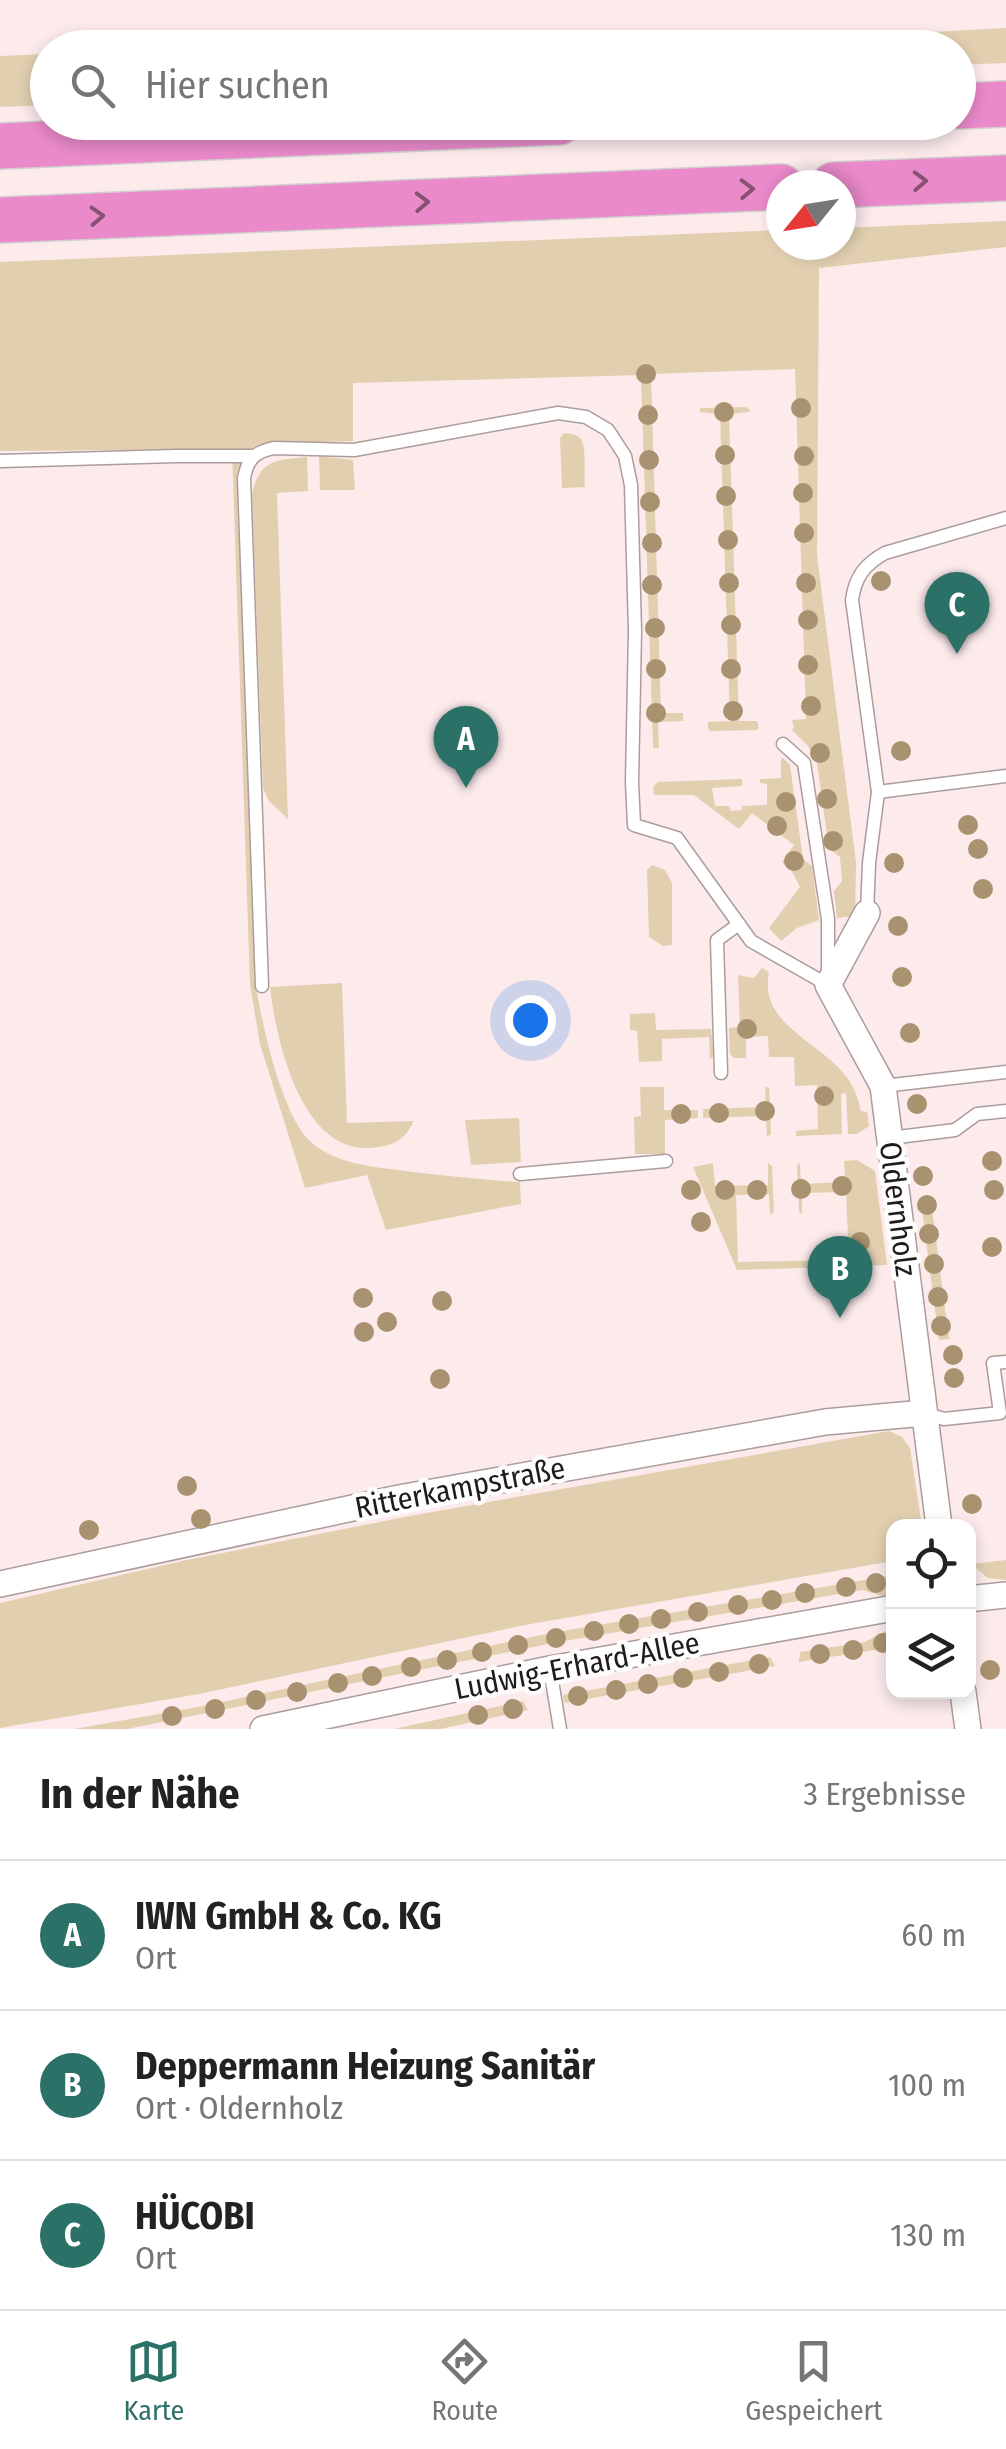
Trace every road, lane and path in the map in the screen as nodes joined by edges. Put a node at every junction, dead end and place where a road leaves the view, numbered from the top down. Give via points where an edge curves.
1 (1006, 104) edge
2 (976, 105) edge
3 (140, 140) edge
4 (0, 146) edge
5 (1006, 178) edge
6 (856, 184) edge
7 (766, 188) edge
8 (0, 220) edge
9 (252, 456) junction
10 (0, 461) edge
11 (1006, 518) edge
12 (783, 744) dead end
13 (1006, 776) edge
14 (878, 792) junction
15 (867, 913) joint
16 (739, 924) junction
17 (828, 984) junction
18 (262, 986) dead end
19 (1006, 1072) edge
20 (721, 1073) dead end
21 (882, 1086) junction
22 (1006, 1111) edge
23 (890, 1138) junction
24 (666, 1161) dead end
25 (520, 1174) dead end
26 (1006, 1362) edge
27 (924, 1413) junction
28 (938, 1519) edge
29 (0, 1584) edge
30 (1006, 1595) edge
31 (976, 1598) edge
32 (888, 1609) edge
33 (550, 1669) junction
34 (964, 1699) edge
35 (262, 1729) edge
36 (560, 1729) edge
37 (968, 1729) edge

1 - 2 highway
3 - 4 highway
6 -> 5 highway
8 -> 7 highway
9 - 10 lane
9 - 16 lane via 274,448 354,450 558,413 586,417 608,430 631,486 634,825 676,838
9 - 18 lane via 244,478
11 - 14 lane via 886,553 854,585
12 - 17 lane via 804,763 828,919
13 - 14 lane
14 - 15 lane
15 - 17 street
16 - 17 lane via 752,941
16 - 20 lane via 717,940
17 - 21 street, Oldernholz
19 - 21 lane
21 - 23 street, Oldernholz
22 - 23 lane via 977,1114 955,1130
23 - 27 street, Oldernholz
24 - 25 lane
26 - 27 lane via 993,1363 1000,1413 944,1419
27 - 28 street, Oldernholz
27 - 29 street, Ritterkampstraße via 825,1422 400,1498
30 - 31 street
32 - 33 street, Ludwig-Erhard-Allee
33 - 35 street, Ludwig-Erhard-Allee
33 - 36 lane
34 - 37 street

